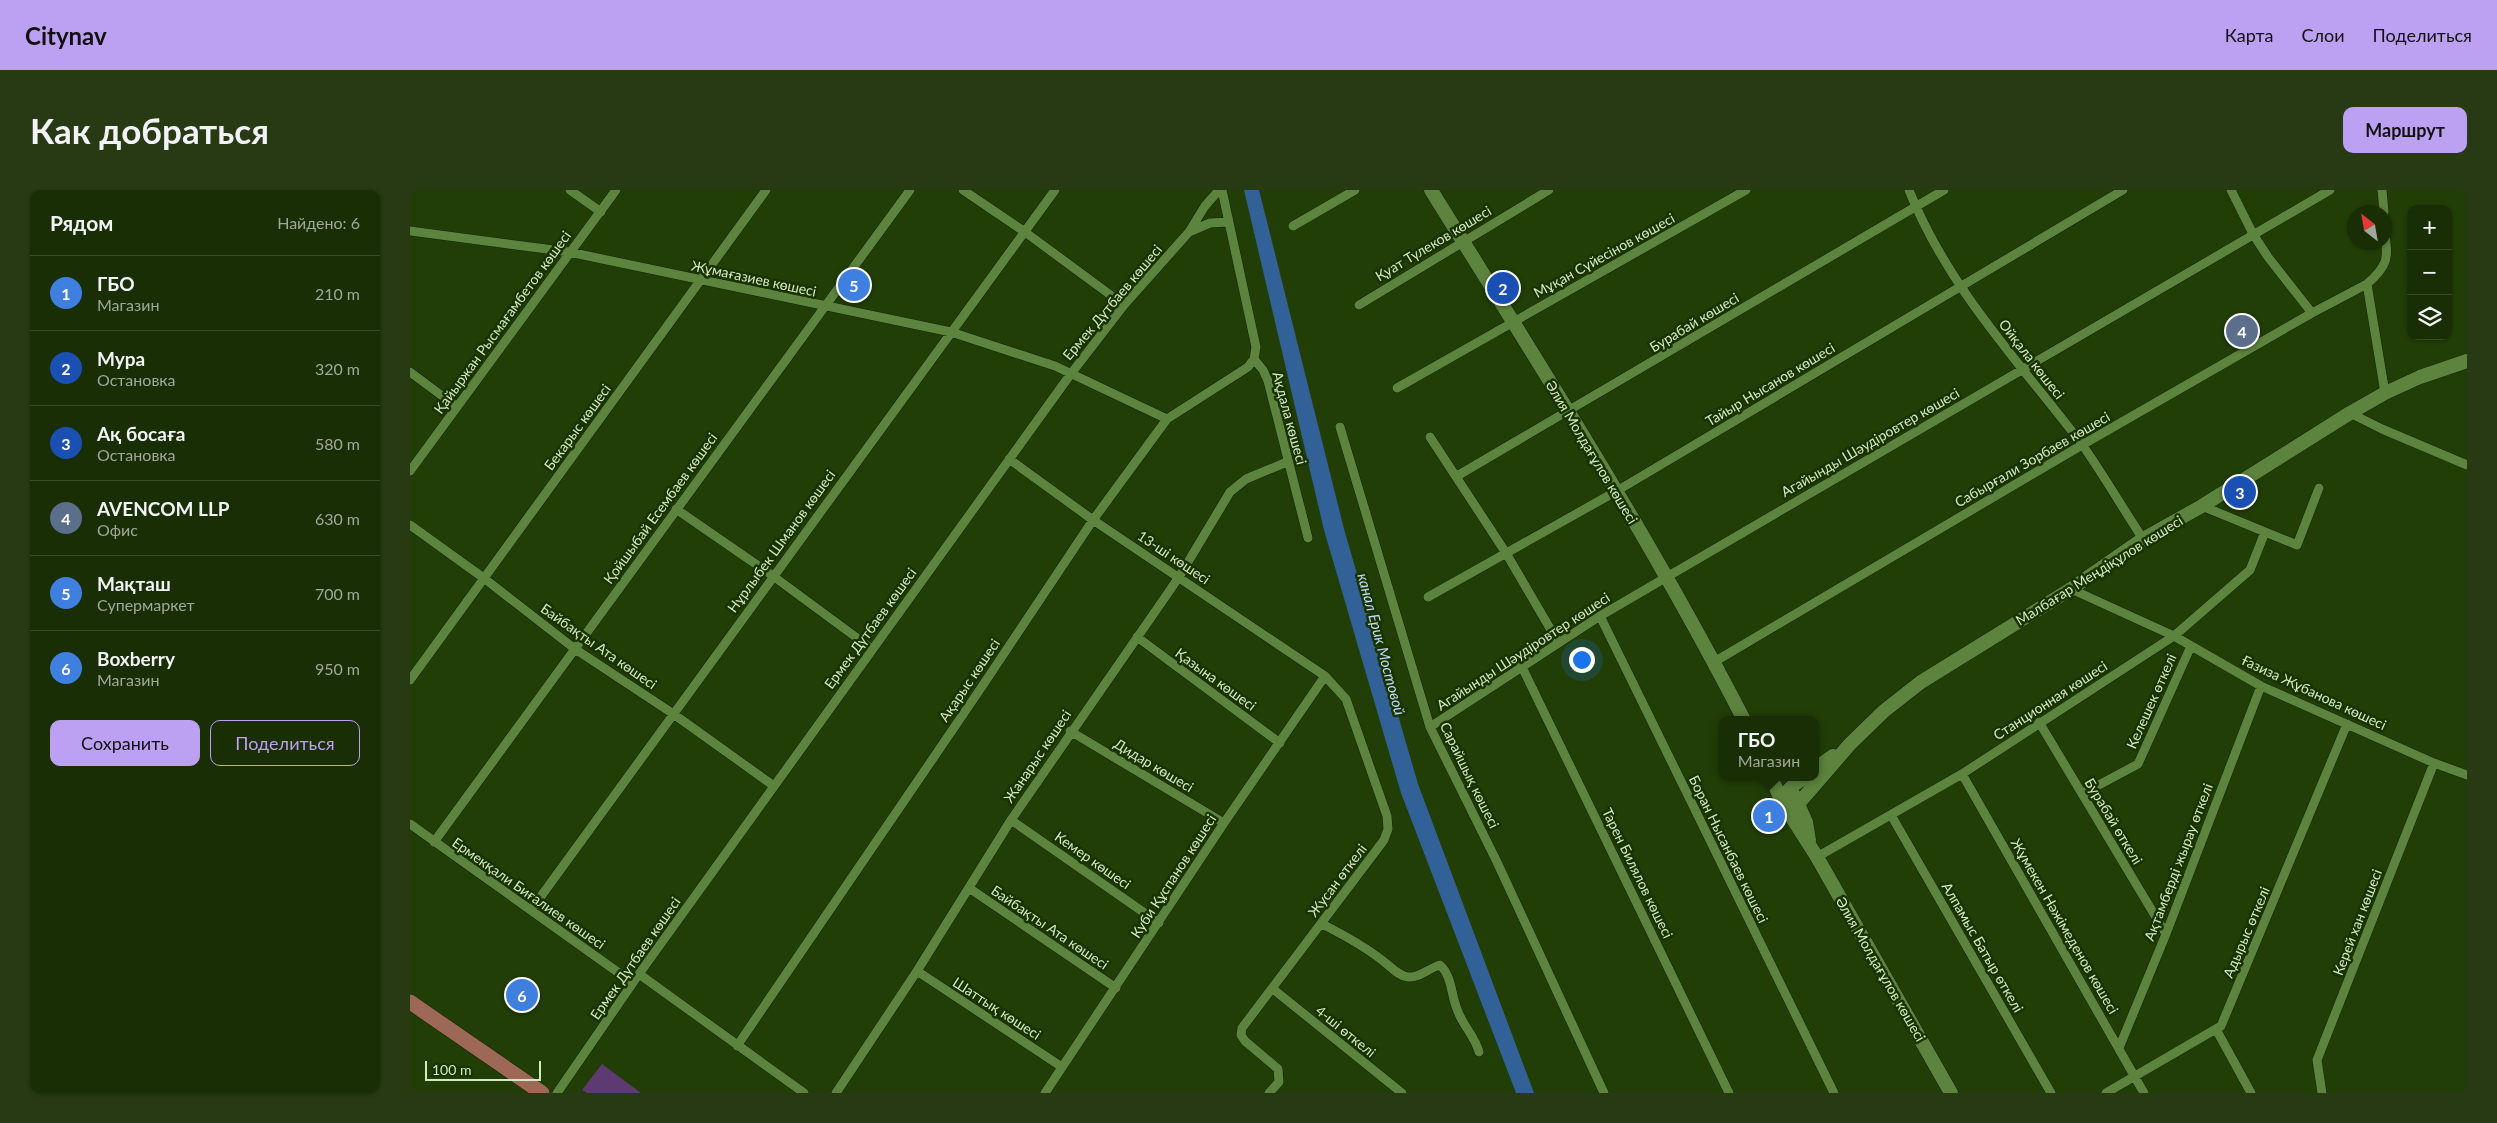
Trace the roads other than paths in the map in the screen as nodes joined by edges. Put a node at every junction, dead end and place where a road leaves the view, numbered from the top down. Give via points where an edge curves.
1 (570, 190) edge
2 (616, 190) edge
3 (766, 190) edge
4 (910, 190) edge
5 (963, 190) edge
6 (1055, 190) edge
7 (1220, 190) edge
8 (1355, 190) edge
9 (1431, 190) edge
10 (1548, 190) edge
11 (1746, 190) edge
12 (1909, 190) edge
13 (1944, 190) edge
14 (2123, 190) edge
15 (2231, 190) edge
16 (2330, 190) edge
17 (2382, 190) edge
18 (2383, 205) edge
19 (1915, 207) junction
20 (600, 212) junction
21 (1229, 222) junction
22 (1293, 226) dead end
23 (410, 231) edge
24 (1025, 232) junction
25 (1189, 232) junction
26 (2253, 234) junction
27 (1462, 241) junction
28 (2386, 250) edge
29 (569, 252) junction
30 (700, 281) junction
31 (2367, 284) junction
32 (1959, 287) junction
33 (1124, 305) junction
34 (1359, 305) dead end
35 (823, 306) junction
36 (2312, 313) junction
37 (1513, 322) junction
38 (951, 332) junction
39 (1254, 359) junction
40 (2467, 361) edge
41 (2022, 369) junction
42 (410, 372) edge
43 (1070, 375) junction
44 (1397, 388) dead end
45 (2385, 393) junction
46 (457, 407) junction
47 (1567, 412) junction
48 (2350, 413) junction
49 (1167, 419) junction
50 (1340, 427) dead end
51 (1430, 437) dead end
52 (2082, 445) junction
53 (1009, 460) junction
54 (1287, 462) junction
55 (2467, 465) edge
56 (410, 472) edge
57 (1457, 476) junction
58 (2319, 488) dead end
59 (1616, 492) junction
60 (2202, 506) junction
61 (676, 509) junction
62 (1092, 520) junction
63 (410, 525) edge
64 (2265, 532) junction
65 (1308, 538) dead end
66 (2143, 539) junction
67 (1506, 553) junction
68 (773, 576) junction
69 (1179, 577) junction
70 (1666, 578) junction
71 (484, 579) junction
72 (2071, 589) junction
73 (1428, 597) dead end
74 (1600, 616) junction
75 (2174, 636) junction
76 (1136, 637) junction
77 (1558, 642) junction
78 (2191, 646) junction
79 (575, 649) junction
80 (872, 649) junction
81 (1714, 662) junction
82 (1522, 665) junction
83 (1325, 676) junction
84 (410, 680) edge
85 (2261, 686) junction
86 (672, 713) junction
87 (1742, 716) edge
88 (2039, 722) junction
89 (2347, 724) junction
90 (1430, 727) junction
91 (1070, 731) junction
92 (1280, 743) junction
93 (2434, 763) junction
94 (1819, 774) edge
95 (1962, 774) junction
96 (2467, 776) edge
97 (1773, 781) edge
98 (1783, 781) edge
99 (1800, 781) edge
100 (1814, 781) edge
101 (1816, 781) edge
102 (774, 786) junction
103 (1789, 789) junction
104 (2082, 794) junction
105 (1782, 802) junction
106 (1799, 803) junction
107 (1891, 815) junction
108 (1011, 820) junction
109 (1806, 822) junction
110 (1224, 823) junction
111 (410, 824) edge
112 (434, 842) junction
113 (1814, 852) junction
114 (969, 888) junction
115 (531, 910) junction
116 (1159, 923) junction
117 (1322, 924) junction
118 (2166, 934) junction
119 (917, 972) junction
120 (639, 974) junction
121 (633, 983) junction
122 (1116, 988) junction
123 (1273, 989) junction
124 (410, 1002) edge
125 (2217, 1030) junction
126 (736, 1046) junction
127 (2119, 1048) junction
128 (1479, 1052) dead end
129 (1062, 1067) junction
130 (2135, 1076) junction
131 (542, 1093) edge
132 (557, 1093) edge
133 (804, 1093) edge
134 (836, 1093) edge
135 (1045, 1093) edge
136 (1269, 1093) edge
137 (1402, 1093) edge
138 (1604, 1093) edge
139 (1730, 1093) edge
140 (1834, 1093) edge
141 (1951, 1093) edge
142 (2051, 1093) edge
143 (2106, 1093) edge
144 (2144, 1093) edge
145 (2251, 1093) edge
146 (2322, 1093) edge

1 - 20 street
2 - 20 street, Қайыржан Рысмағамбетов көшесі
3 - 30 street, Бекарыс көшесі
4 - 35 street, Қойшыбай Есембаев көшесі
5 - 24 street
6 - 24 street, Нұрлыбек Шманов көшесі
7 - 21 street
7 - 25 street, Ермек Дүтбаев көшесi via 1205,206
8 - 22 street
9 - 27 main road, Әлия Молдағұлов көшесі
10 - 27 street, Қуат Түлеков көшесі
11 - 37 street, Мұқан Сүйесінов көшесі
12 - 19 street, Ойқала көшесі
13 - 19 street, Бурабай көшесi
14 - 32 street, Тайыр Нысанов көшесi
15 - 26 street
16 - 26 street, Агайынды Шәудіровтер көшесi
17 - 18 street
19 - 32 street, Ойқала көшесі
19 - 47 street, Бурабай көшесi
20 - 29 street, Қайыржан Рысмағамбетов көшесі
21 - 25 street via 1210,223
21 - 39 street via 1256,347
23 - 29 street, Жұмағазиев көшесі
24 - 33 street
24 - 38 street, Нұрлыбек Шманов көшесі
25 - 33 street, Ермек Дүтбаев көшесi
26 - 36 street
26 - 41 street, Агайынды Шәудіровтер көшесi
27 - 34 street, Қуат Түлеков көшесі
27 - 37 main road, Әлия Молдағұлов көшесі
28 - 31 street, Сабырғали Зорбаев көшесі via 2382,271
29 - 30 street, Жұмағазиев көшесі
29 - 46 street, Қайыржан Рысмағамбетов көшесі
30 - 35 street, Жұмағазиев көшесі
30 - 71 street, Бекарыс көшесі
31 - 36 street, Сабырғали Зорбаев көшесі
31 - 45 street
32 - 41 street, Ойқала көшесі
32 - 59 street, Тайыр Нысанов көшесi
33 - 43 street, Ермек Дүтбаев көшесi
35 - 38 street, Жұмағазиев көшесі
35 - 61 street, Қойшыбай Есембаев көшесі
36 - 52 street, Сабырғали Зорбаев көшесі
37 - 44 street, Мұқан Сүйесінов көшесі
37 - 47 main road, Әлия Молдағұлов көшесі
38 - 43 street, Жұмағазиев көшесі via 1055,366
38 - 68 street, Нұрлыбек Шманов көшесі
39 - 49 street, Ақарыс көшесi via 1248,367
39 - 54 street, Ақдала көшесі via 1268,381
40 - 45 main road, Малбағар Меңдіқұлов көшесі
41 - 52 street, Ойқала көшесі
41 - 70 street, Агайынды Шәудіровтер көшесi
42 - 46 street
43 - 49 street, Жұмағазиев көшесі
43 - 53 street, Ермек Дүтбаев көшесi
45 - 48 main road, Малбағар Меңдіқұлов көшесі
46 - 56 street, Қайыржан Рысмағамбетов көшесі
47 - 57 street, Бурабай көшесi
47 - 59 main road, Әлия Молдағұлов көшесі
48 - 55 street
48 - 60 main road, Малбағар Меңдіқұлов көшесі
49 - 62 street, Ақарыс көшесi
50 - 90 street, Сарайшық көшесі
51 - 57 street
52 - 66 street, Ойқала көшесі
52 - 81 street, Сабырғали Зорбаев көшесі
53 - 62 street, 13-ші көшесi
53 - 80 street, Ермек Дүтбаев көшесi
54 - 65 street, Ақдала көшесі
54 - 69 street, Жанарыс көшесі via 1246,479 1230,492
57 - 67 street
58 - 64 street via 2297,545
59 - 67 street, Тайыр Нысанов көшесi
59 - 70 main road, Әлия Молдағұлов көшесі
60 - 64 street
60 - 66 main road, Малбағар Меңдіқұлов көшесі
61 - 68 street
61 - 79 street, Қойшыбай Есембаев көшесі
62 - 69 street, 13-ші көшесi
62 - 126 street, Ақарыс көшесi
63 - 71 street, Байбақты Ата көшесі
64 - 75 street, Станционная көшесі via 2250,570
66 - 72 main road, Малбағар Меңдіқұлов көшесі
67 - 73 street, Тайыр Нысанов көшесi
67 - 77 street
68 - 80 street
68 - 86 street, Нұрлыбек Шманов көшесі
69 - 76 street, Жанарыс көшесі
69 - 83 street, 13-ші көшесi
70 - 74 street, Агайынды Шәудіровтер көшесi
70 - 81 main road, Әлия Молдағұлов көшесі
71 - 79 street, Байбақты Ата көшесі
71 - 84 street, Бекарыс көшесі
72 - 75 street, Ғазиза Жұбанова көшесі
72 - 94 main road, Малбағар Меңдіқұлов көшесі via 1921,682 1884,711
74 - 77 street, Агайынды Шәудіровтер көшесi
74 - 140 street, Боран Нысанбаев көшесі
75 - 78 street, Ғазиза Жұбанова көшесі
75 - 88 street, Станционная көшесі
76 - 91 street, Жанарыс көшесі
76 - 92 street, Қазына көшесі
77 - 82 street, Агайынды Шәудіровтер көшесi
78 - 85 street, Ғазиза Жұбанова көшесі
78 - 104 street, Келешек өткелі via 2138,764
79 - 86 street, Байбақты Ата көшесі
79 - 112 street, Қойшыбай Есембаев көшесі
80 - 102 street, Ермек Дүтбаев көшесi
81 - 87 main road, Әлия Молдағұлов көшесі
82 - 90 street, Агайынды Шәудіровтер көшесi
82 - 139 street, Тарен Билялов көшесі
83 - 92 street, Куби Құспанов көшесi
83 - 117 street, Жусан өткелі via 1346,699 1387,816 1388,829 1384,840
85 - 89 street, Ғазиза Жұбанова көшесі
85 - 118 street, Ақтамберді жырау өткелі
86 - 102 street, Байбақты Ата көшесі
86 - 115 street, Нұрлыбек Шманов көшесі
88 - 95 street, Станционная көшесі
88 - 104 street, Бурабай өткелі
89 - 93 street, Ғазиза Жұбанова көшесі
89 - 125 street, Адырыс өткелі via 2222,1026
90 - 138 street, Сарайшық көшесі via 1497,862
91 - 108 street, Жанарыс көшесі
91 - 110 street, Дидар көшесі
92 - 110 street, Куби Құспанов көшесi
93 - 96 street, Ғазиза Жұбанова көшесі
93 - 146 street, Керей хан көшесі via 2317,1060
95 - 107 street, Станционная көшесі
95 - 127 street, Жұмекен Нәжімеденов көшесі
97 - 105 main road, Әлия Молдағұлов көшесі
98 - 103 main road, Әлия Молдағұлов көшесі
99 - 103 main road
100 - 106 main road, Малбағар Меңдіқұлов көшесі
101 - 109 main road
102 - 120 street, Ермек Дүтбаев көшесi
103 - 105 main road
103 - 106 main road, Әлия Молдағұлов көшесі
104 - 118 street, Бурабай өткелі
105 - 106 main road via 1790,806
105 - 113 main road, Әлия Молдағұлов көшесі
106 - 109 main road, Әлия Молдағұлов көшесі
107 - 113 street, Станционная көшесі
107 - 142 street, Алпамыс Батыр өткелі
108 - 114 street, Жанарыс көшесі
108 - 116 street, Кемер көшесі
109 - 113 main road, Әлия Молдағұлов көшесі
110 - 116 street, Куби Құспанов көшесi
111 - 112 street, Ермекқали Биғалиев көшесі
112 - 115 street, Ермекқали Биғалиев көшесі
113 - 141 main road, Әлия Молдағұлов көшесі
114 - 119 street, Жанарыс көшесі
114 - 122 street, Байбақты Ата көшесі
115 - 121 street, Ермекқали Биғалиев көшесі
116 - 122 street, Куби Құспанов көшесi
117 - 123 street, Жусан өткелі
117 - 128 street via 1370,950 1407,977 1417,977 1440,965 1447,970 1459,1016 1477,1042
118 - 127 street, Ақтамберді жырау өткелі
119 - 129 street, Шаттық көшесі
119 - 134 street, Жанарыс көшесі
120 - 121 street, Ермек Дүтбаев көшесi
120 - 126 street
121 - 132 street, Ермек Дүтбаев көшесi
122 - 129 street, Куби Құспанов көшесi
123 - 136 street, Жусан өткелі via 1242,1028 1241,1035 1278,1069 1278,1082
123 - 137 street, 4-шi өткелi
124 - 131 main road
125 - 130 street
125 - 145 street
126 - 133 street
127 - 130 street, Жұмекен Нәжімеденов көшесі
129 - 135 street, Куби Құспанов көшесi
130 - 143 street
130 - 144 street, Жұмекен Нәжімеденов көшесі

